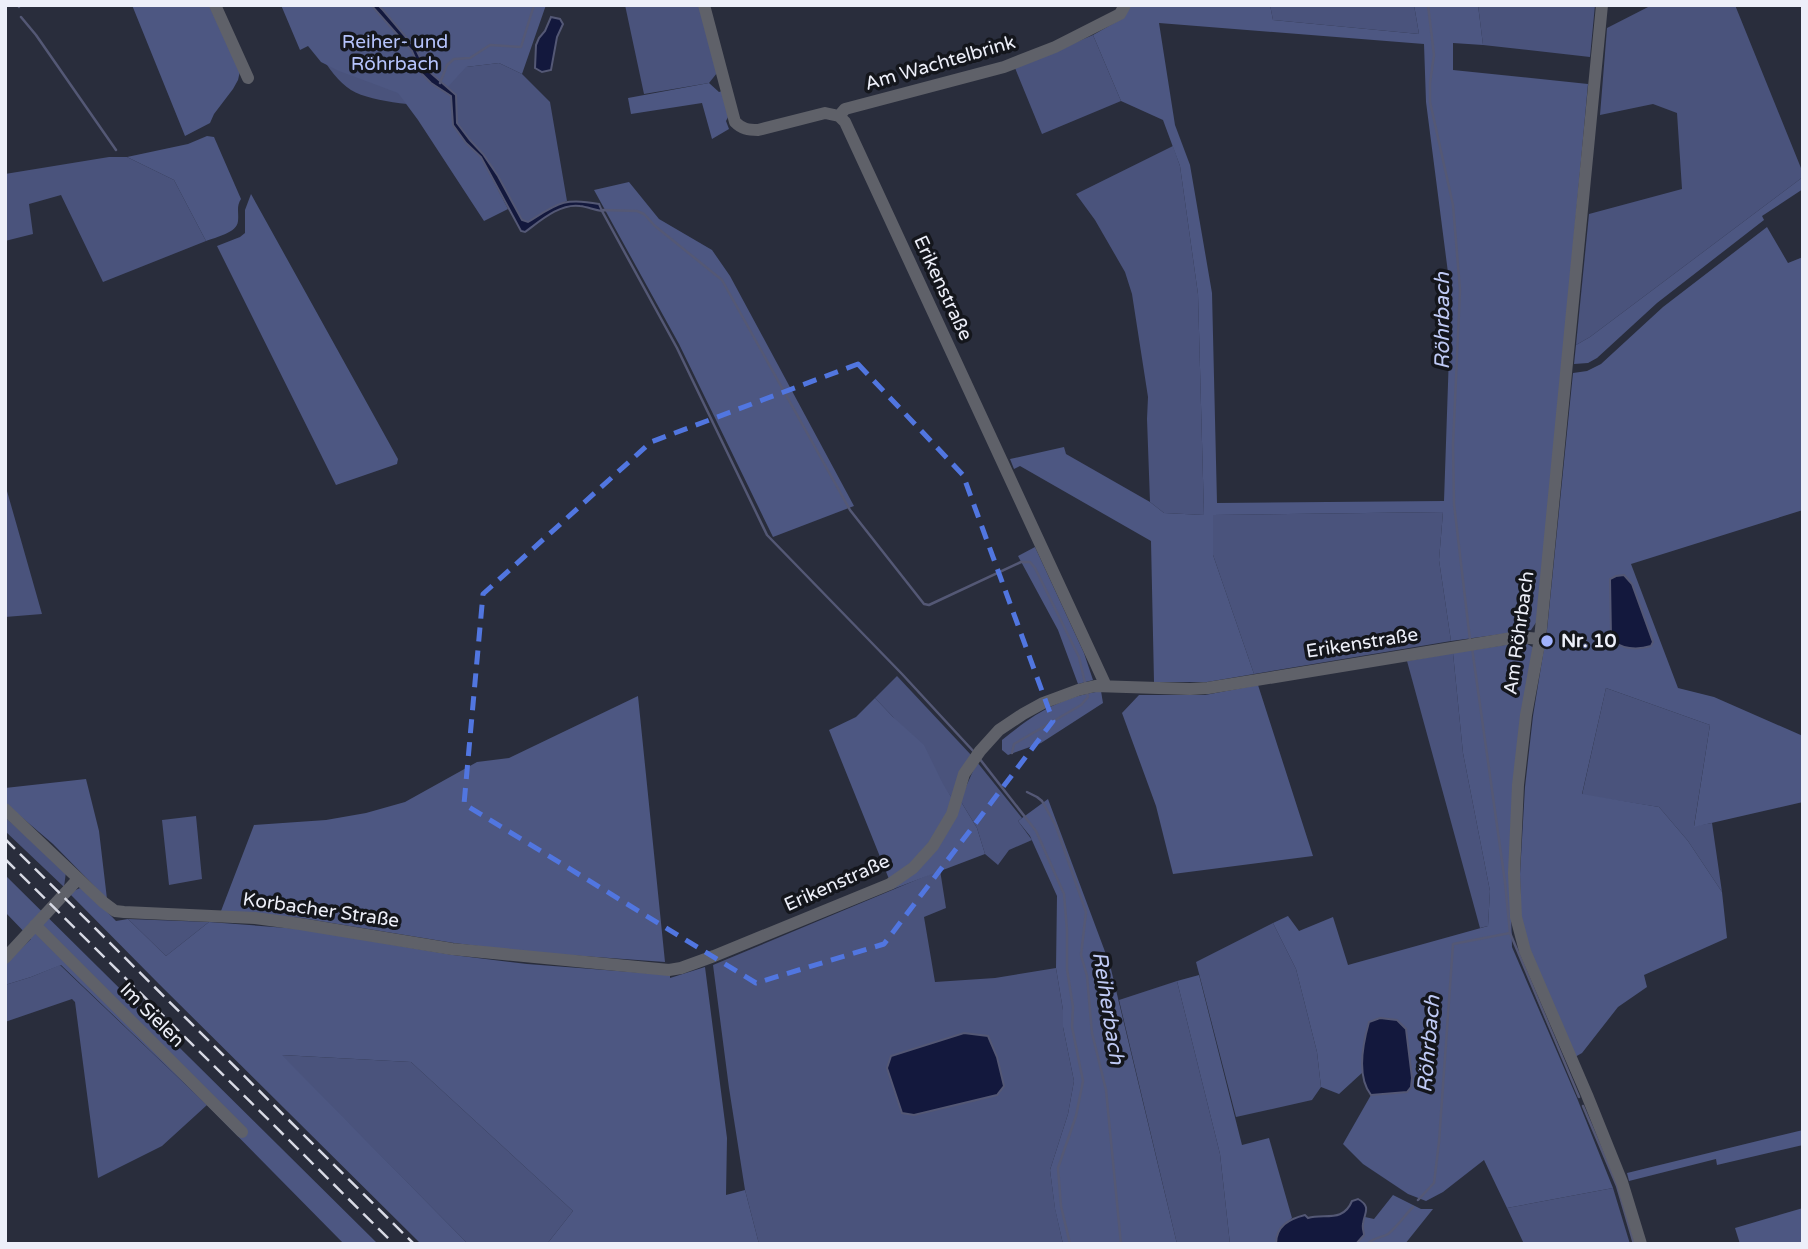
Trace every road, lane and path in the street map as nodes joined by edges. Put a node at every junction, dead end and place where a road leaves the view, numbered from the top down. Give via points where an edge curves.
1 (215, 5) edge
2 (704, 5) edge
3 (1125, 5) edge
4 (1602, 5) edge
5 (248, 78) dead end
6 (839, 116) junction
7 (1540, 639) junction
8 (1100, 686) junction
9 (5, 809) edge
10 (78, 879) junction
11 (35, 925) junction
12 (5, 958) edge
13 (669, 970) joint
14 (242, 1132) dead end
15 (1641, 1244) edge

1 - 5 street
2 - 6 street via 735,122 741,128 758,130 825,113
3 - 6 street, Am Wachtelbrink via 1120,14 1089,30 1004,67 845,109
4 - 7 street, Am Röhrbach
6 - 8 street, Erikenstraße
7 - 8 street, Erikenstraße via 1518,637 1208,688
7 - 15 street, Am Röhrbach via 1518,785 1516,917 1525,951 1622,1182
8 - 13 street, Erikenstraße via 1043,703 999,730 964,774 952,814 933,846 890,884
9 - 10 street, Korbacher Straße
10 - 11 street
10 - 13 street, Korbacher Straße via 115,911 255,918 452,949
11 - 12 street
11 - 14 street, Im Sielen

